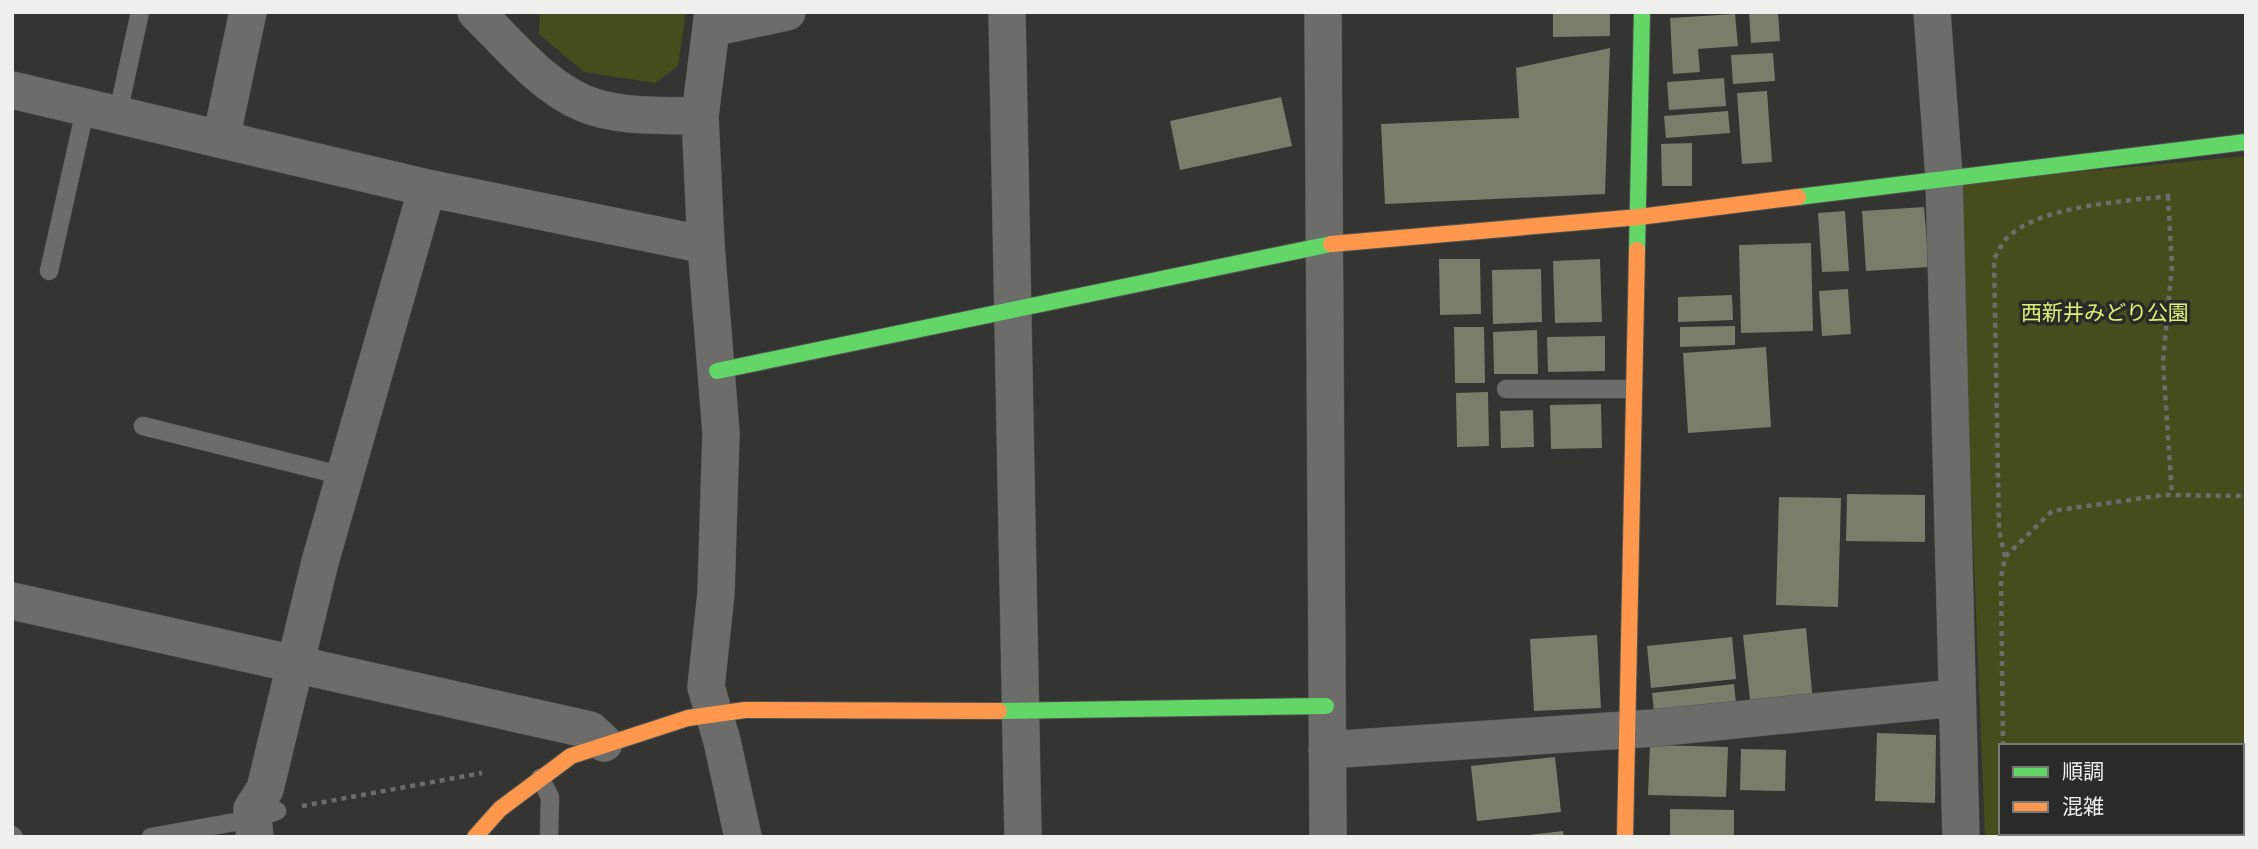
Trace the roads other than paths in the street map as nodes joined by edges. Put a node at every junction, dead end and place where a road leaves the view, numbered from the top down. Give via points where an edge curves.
1 (140, 12) edge
2 (248, 12) edge
3 (476, 12) edge
4 (787, 12) edge
5 (1007, 12) edge
6 (1323, 12) edge
7 (1643, 12) edge
8 (1932, 12) edge
9 (712, 20) edge
10 (12, 90) edge
11 (102, 110) junction
12 (700, 116) junction
13 (221, 139) junction
14 (2246, 142) edge
15 (1944, 177) junction
16 (427, 188) junction
17 (1639, 217) junction
18 (1326, 244) junction
19 (706, 245) junction
20 (49, 271) dead end
21 (1012, 309) junction
22 (717, 371) junction
23 (1506, 389) dead end
24 (1633, 389) junction
25 (143, 426) dead end
26 (344, 476) junction
27 (12, 601) edge
28 (295, 665) junction
29 (1956, 698) junction
30 (1326, 706) junction
31 (1020, 711) junction
32 (713, 714) junction
33 (1628, 730) junction
34 (604, 743) junction
35 (1327, 750) junction
36 (540, 778) junction
37 (261, 822) edge
38 (151, 837) edge
39 (475, 837) edge
40 (549, 837) edge
41 (743, 837) edge
42 (1023, 837) edge
43 (1328, 837) edge
44 (1625, 837) edge
45 (1961, 837) edge

1 - 11 lane
2 - 13 street
3 - 12 street via 555,87 583,103 614,111
4 - 9 street
5 - 21 street
6 - 18 street
7 - 17 street
8 - 15 street
9 - 12 street
10 - 11 street
11 - 13 street
11 - 20 lane
12 - 19 street
13 - 16 street
14 - 15 street
15 - 17 street
15 - 29 street
16 - 19 street
16 - 26 street
17 - 18 street
17 - 24 street
18 - 21 street
18 - 30 street
19 - 22 street
21 - 22 street
21 - 31 street
22 - 32 street via 721,433 716,593 706,687
23 - 24 lane
24 - 33 street
25 - 26 lane
26 - 28 street
27 - 28 street
28 - 34 street via 590,730
28 - 37 street via 265,789 252,809
29 - 33 street
29 - 45 street
30 - 31 street
30 - 35 street
31 - 32 street via 746,710
31 - 42 street
32 - 34 street
32 - 41 street
33 - 35 street
33 - 44 street
34 - 36 street via 571,756
35 - 43 street
36 - 39 street via 500,809
36 - 40 lane via 550,797
37 - 38 lane

